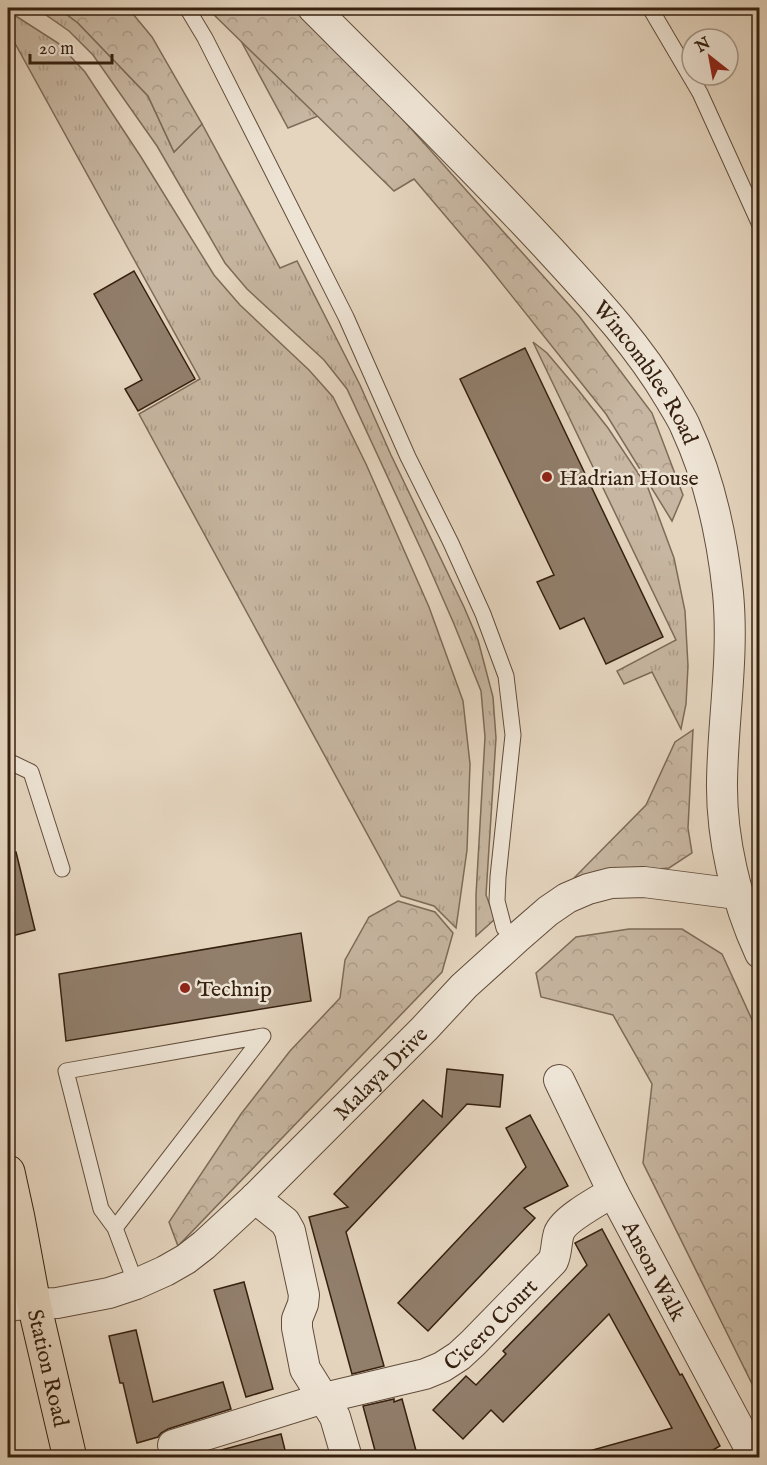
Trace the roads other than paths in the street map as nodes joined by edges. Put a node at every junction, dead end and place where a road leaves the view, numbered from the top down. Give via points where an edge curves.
1 (187, 8) edge
2 (313, 8) edge
3 (650, 8) edge
4 (759, 225) edge
5 (8, 760) edge
6 (62, 869) dead end
7 (737, 894) junction
8 (517, 938) junction
9 (759, 952) edge
10 (559, 1080) dead end
11 (8, 1172) edge
12 (613, 1192) junction
13 (255, 1198) junction
14 (116, 1228) junction
15 (136, 1284) junction
16 (21, 1306) edge
17 (324, 1398) junction
18 (174, 1444) dead end
19 (70, 1458) edge
20 (347, 1458) edge
21 (755, 1458) edge

1 - 8 lane via 346,317 483,614 506,676 513,735 497,901 504,928
2 - 7 street, Wincomblee Road via 600,304 655,374 685,425 703,469 721,537 728,596 730,658 722,783 724,822
3 - 4 lane via 700,93
5 - 6 lane via 31,772
7 - 8 street, Malaya Drive via 644,882 611,883 567,898
7 - 9 street, Wincomblee Road
8 - 13 street, Malaya Drive via 464,986
10 - 12 street, Anson Walk
11 - 16 main road, Station Road via 18,1218
12 - 17 street, Cicero Court via 563,1226 553,1261 459,1356 425,1374
12 - 21 street, Anson Walk
13 - 15 street, Malaya Drive via 186,1259
13 - 17 street via 285,1222 290,1231 304,1295 297,1328 305,1369
14 - 14 lane via 101,1209 66,1071 263,1036
14 - 15 lane
15 - 16 street, Malaya Drive via 57,1303
16 - 19 main road, Station Road
17 - 18 street, Cicero Court
17 - 20 street via 337,1422

